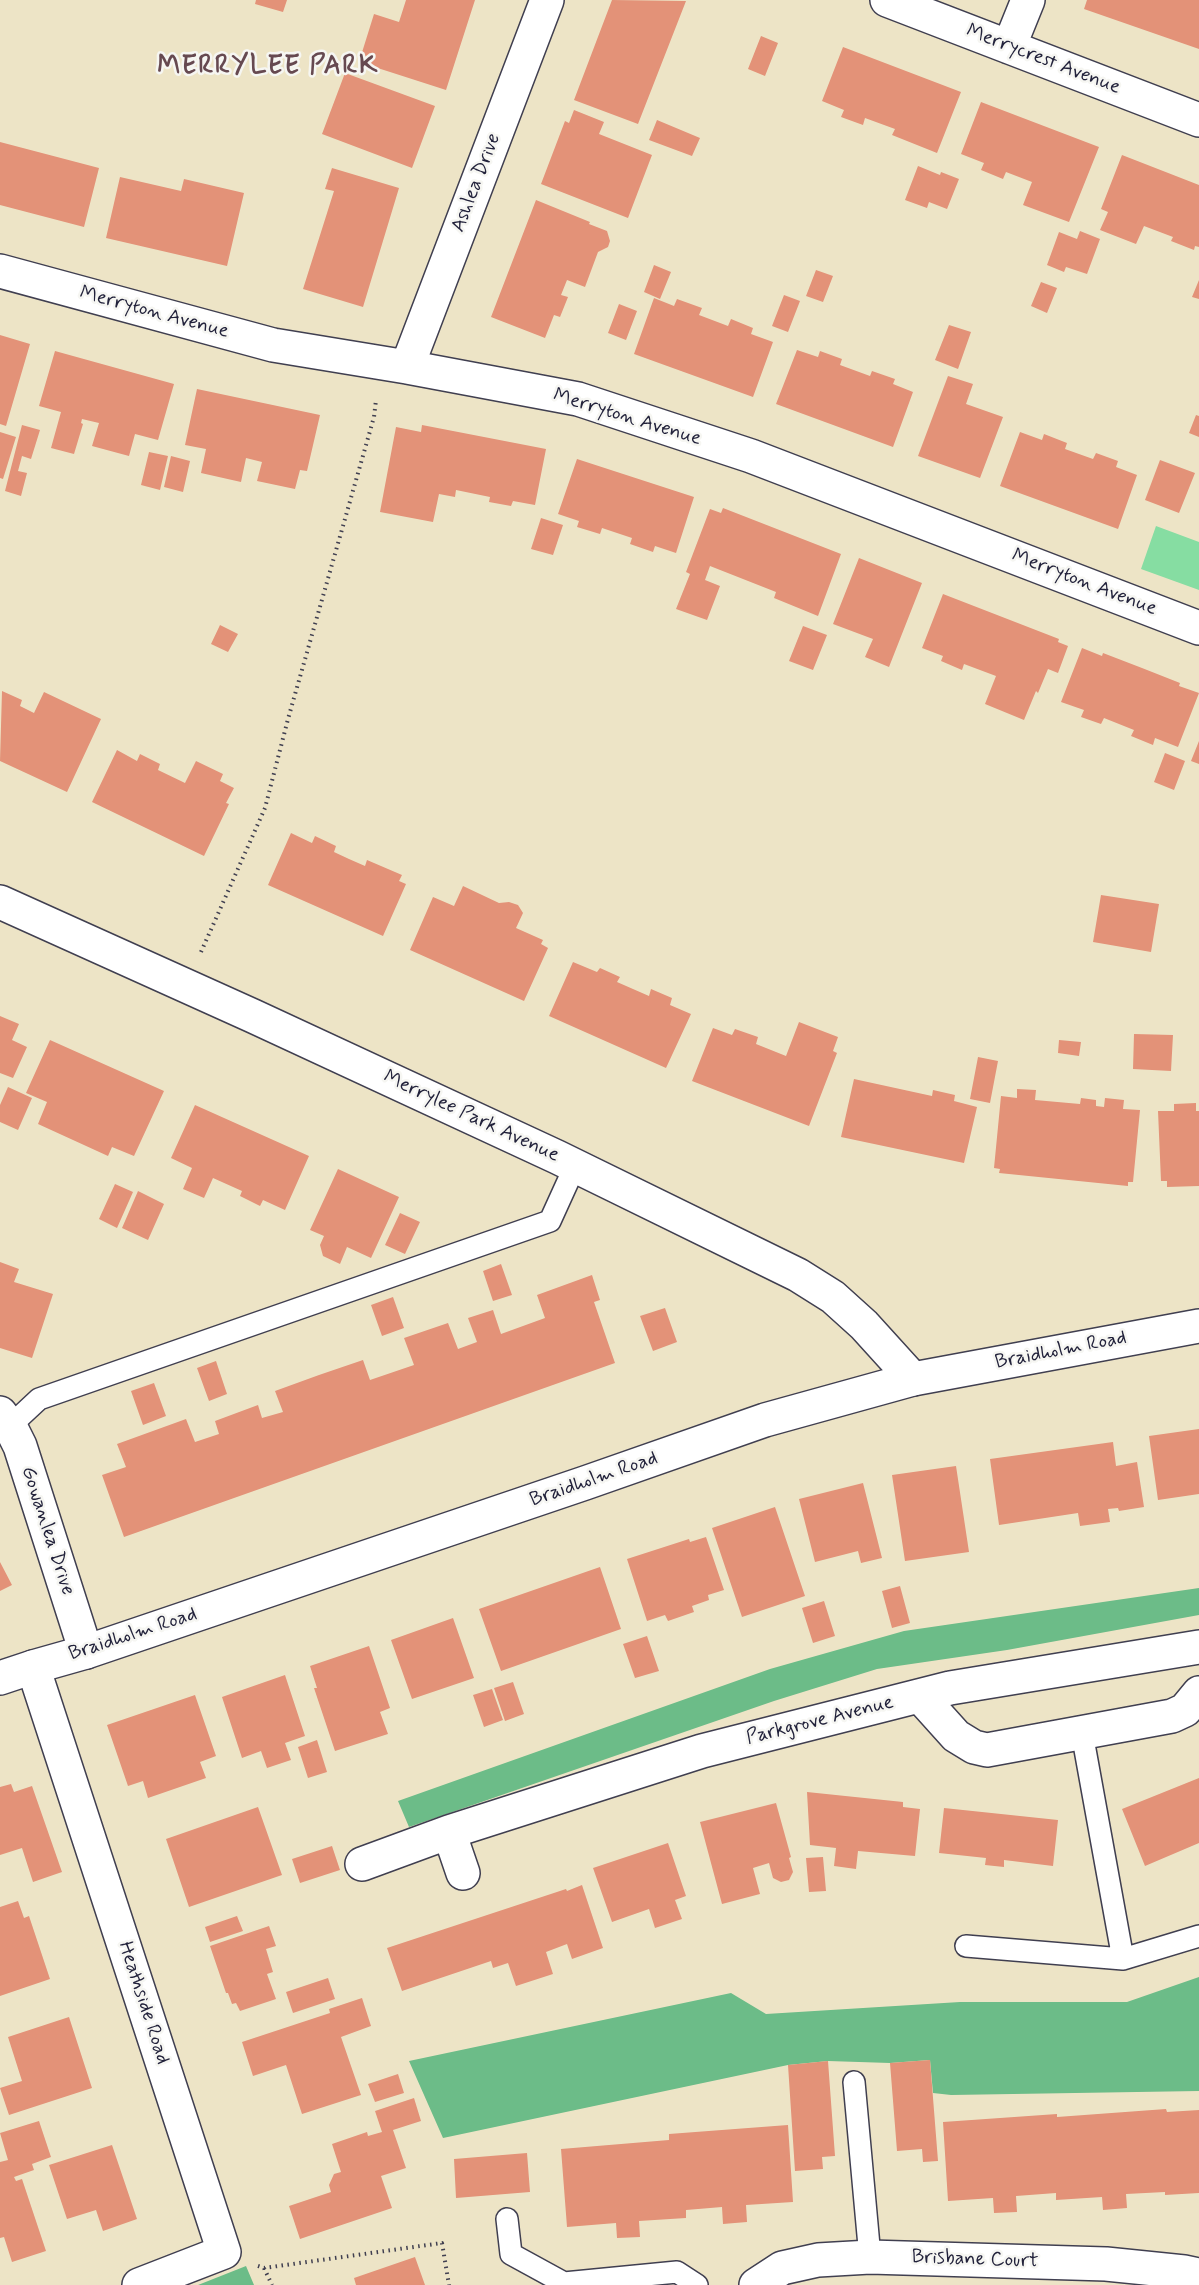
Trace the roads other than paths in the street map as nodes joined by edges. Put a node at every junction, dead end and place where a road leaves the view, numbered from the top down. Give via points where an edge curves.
1 (547, 0) edge
2 (887, 0) edge
3 (1028, 0) edge
4 (1009, 47) junction
5 (1199, 120) edge
6 (0, 270) edge
7 (394, 365) junction
8 (1199, 628) edge
9 (0, 902) edge
10 (575, 1166) junction
11 (1199, 1326) edge
12 (913, 1379) junction
13 (5, 1420) edge
14 (1199, 1647) edge
15 (86, 1652) junction
16 (33, 1667) junction
17 (0, 1678) edge
18 (1199, 1693) edge
19 (920, 1696) junction
20 (1082, 1733) junction
21 (449, 1832) junction
22 (362, 1863) dead end
23 (463, 1873) dead end
24 (1199, 1936) edge
25 (966, 1946) dead end
26 (1123, 1959) junction
27 (854, 2082) dead end
28 (507, 2219) dead end
29 (870, 2257) junction
30 (1105, 2275) edge
31 (1199, 2275) edge
32 (139, 2285) edge
33 (697, 2285) edge
34 (756, 2285) edge

1 - 7 street, Ashlea Drive
2 - 4 street, Merrycrest Avenue
3 - 4 street
4 - 5 street, Merrycrest Avenue
6 - 7 street, Merryton Avenue via 273,345
7 - 8 street, Merryton Avenue via 578,399 741,452
9 - 10 street, Merrylee Park Avenue
10 - 12 street, Merrylee Park Avenue via 798,1275 833,1297
10 - 13 lane via 550,1221 39,1399
11 - 12 street, Braidholm Road
12 - 15 street, Braidholm Road via 765,1420
13 - 15 street, Gowanlea Drive via 20,1446
14 - 19 street, Parkgrove Avenue
15 - 16 street, Braidholm Road
16 - 17 street, Braidholm Road
16 - 32 street, Heathside Road via 224,2252
18 - 20 street via 1185,1710 1172,1716
19 - 20 street via 956,1736 987,1750
19 - 21 street, Parkgrove Avenue via 702,1751
20 - 26 lane
21 - 22 street, Parkgrove Avenue
21 - 23 street
24 - 26 lane
25 - 26 lane
27 - 29 lane
28 - 33 lane via 511,2254 564,2283 677,2272
29 - 30 street, Brisbane Court
29 - 34 street, Brisbane Court via 818,2260 782,2268
30 - 31 street, Brisbane Court

